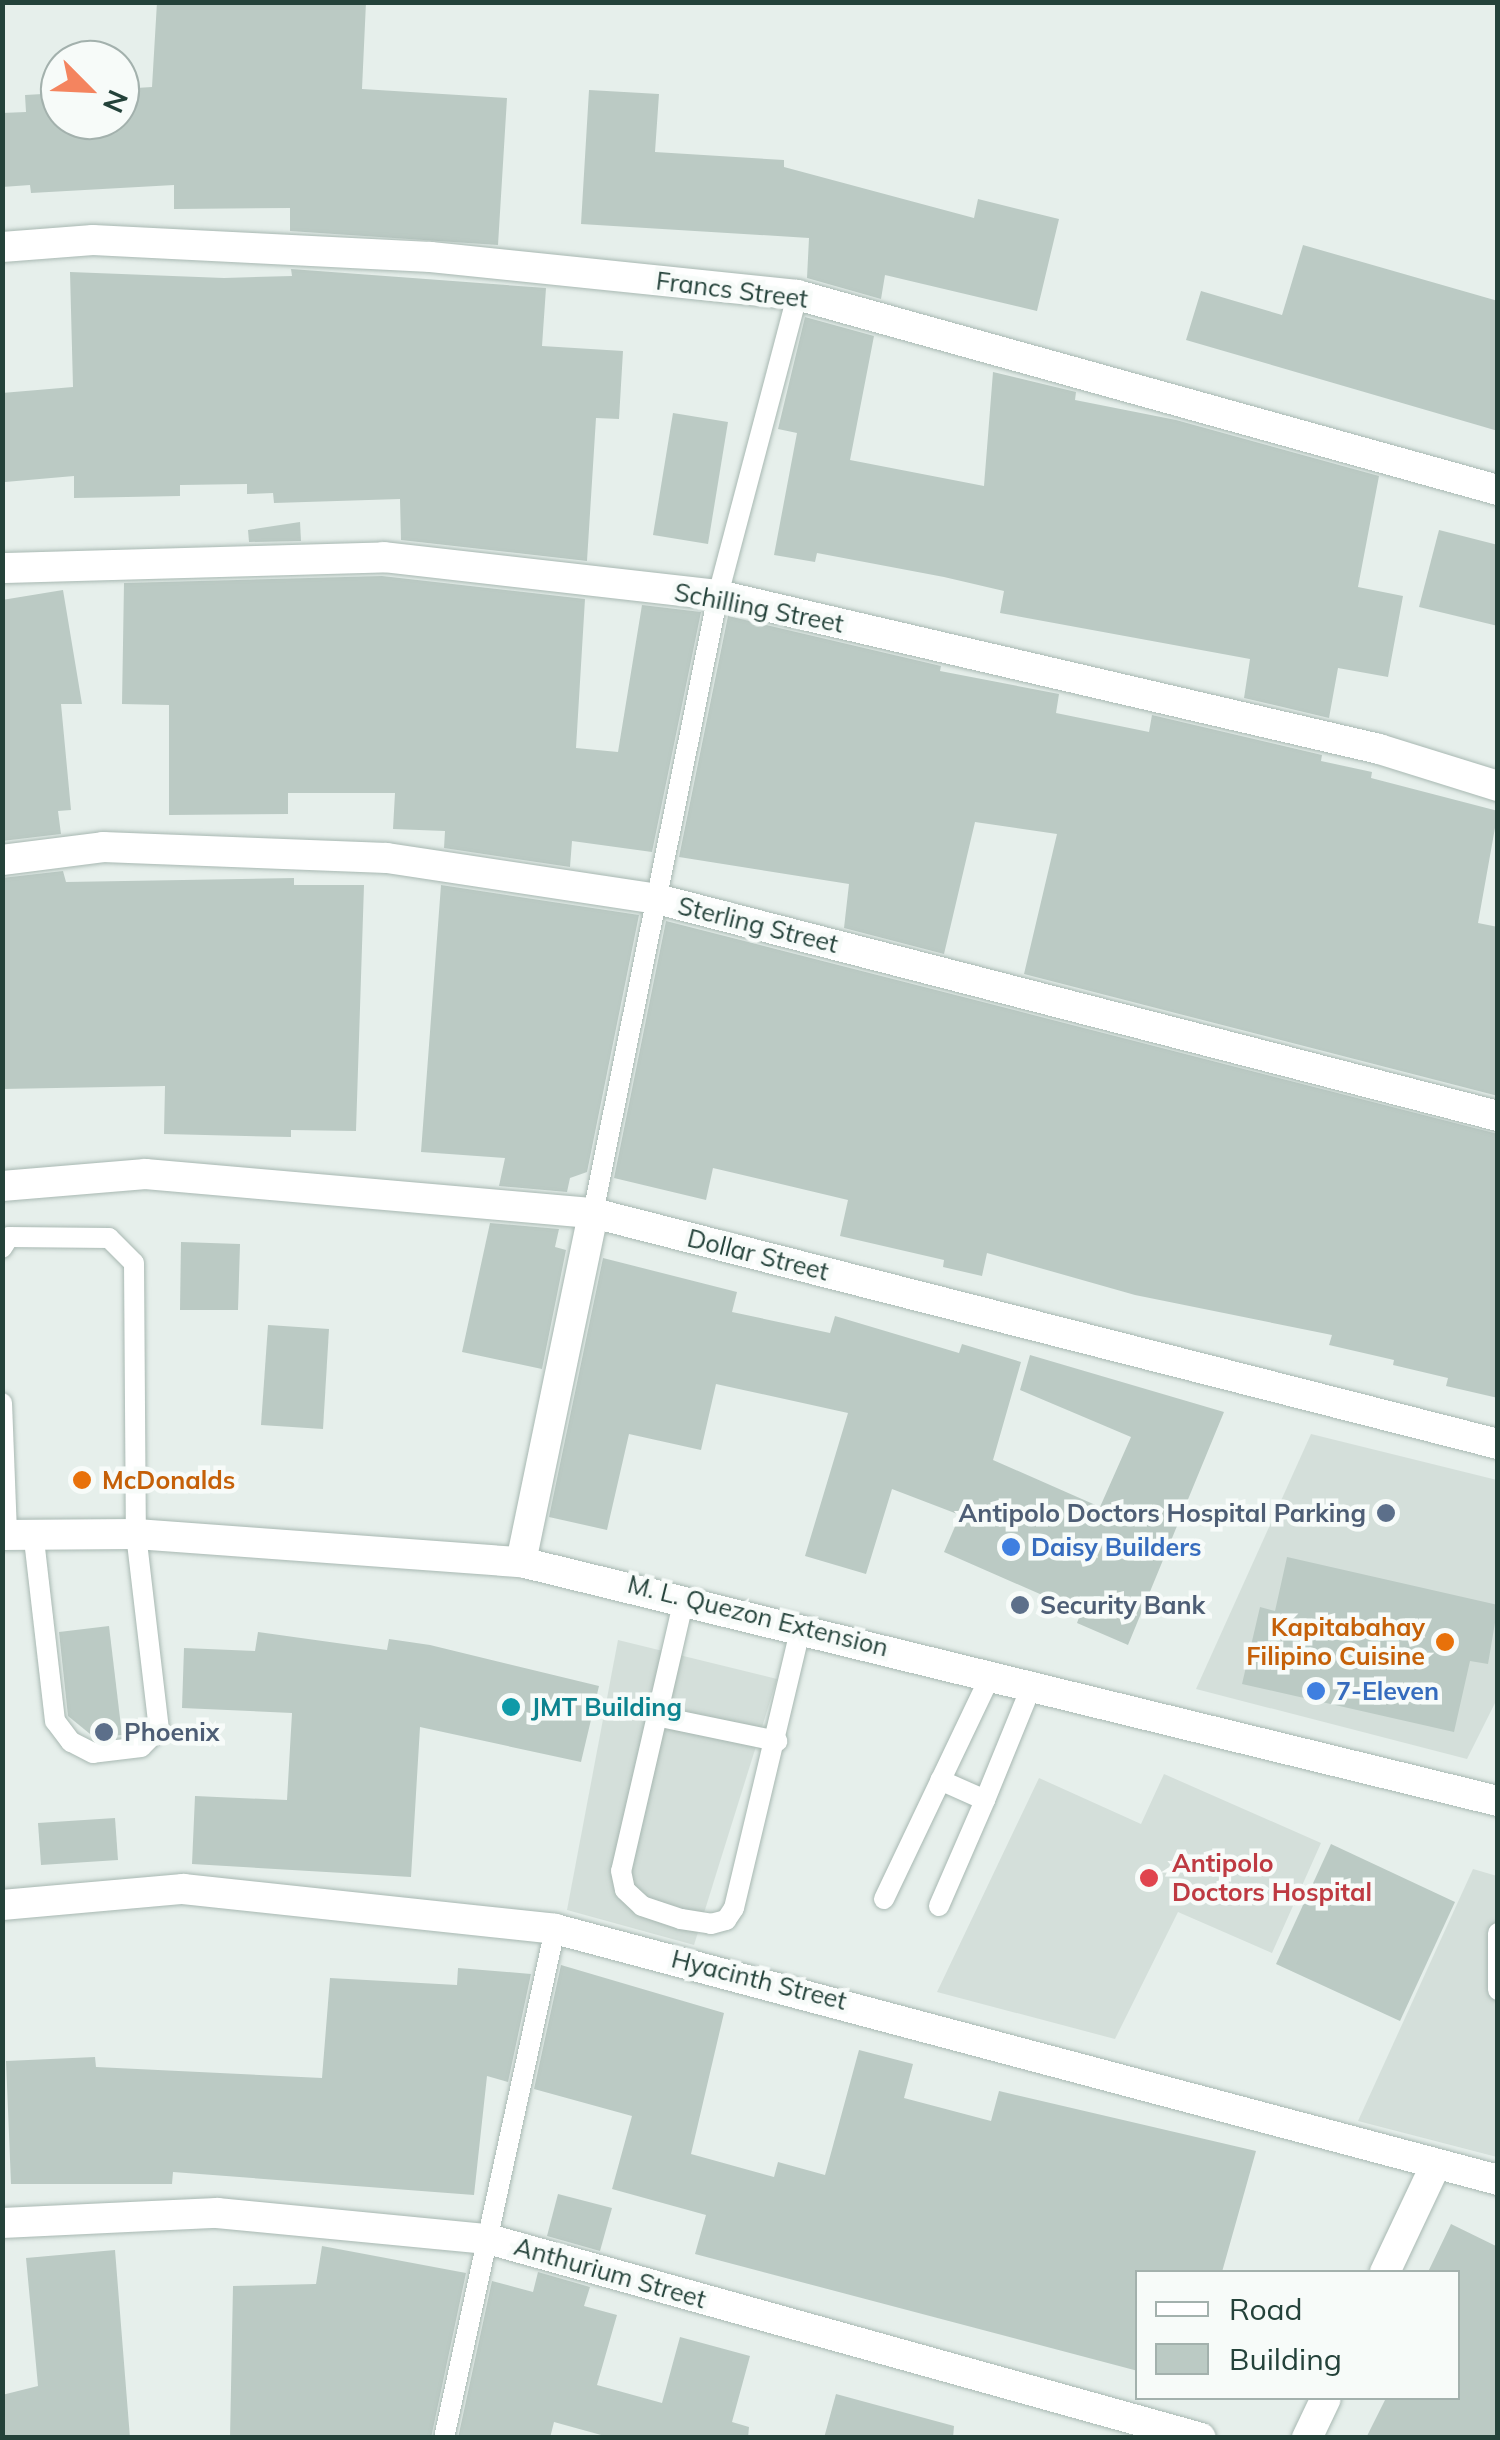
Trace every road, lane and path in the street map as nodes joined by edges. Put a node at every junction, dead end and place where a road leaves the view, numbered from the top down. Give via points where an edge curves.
1 (2, 247) edge
2 (798, 295) junction
3 (1498, 490) edge
4 (2, 568) edge
5 (718, 595) junction
6 (1498, 786) edge
7 (2, 860) edge
8 (657, 899) junction
9 (1498, 1116) edge
10 (2, 1186) edge
11 (594, 1214) junction
12 (2, 1248) edge
13 (2, 1403) edge
14 (1498, 1444) edge
15 (14, 1534) edge
16 (136, 1534) junction
17 (521, 1562) junction
18 (684, 1599) junction
19 (802, 1627) junction
20 (991, 1675) junction
21 (1032, 1685) junction
22 (656, 1716) junction
23 (778, 1740) junction
24 (940, 1780) junction
25 (985, 1800) junction
26 (1498, 1801) edge
27 (884, 1899) dead end
28 (2, 1905) edge
29 (939, 1906) dead end
30 (555, 1929) junction
31 (1498, 1932) edge
32 (1498, 1990) edge
33 (1436, 2164) junction
34 (1498, 2180) edge
35 (2, 2223) edge
36 (488, 2240) junction
37 (1386, 2270) edge
38 (1325, 2400) edge
39 (444, 2438) edge
40 (1201, 2438) edge
41 (1307, 2438) edge

1 - 2 street, Francs Street via 93,240 431,257
2 - 3 street, Francs Street
2 - 5 lane
4 - 5 street, Schilling Street via 384,558
5 - 6 street, Schilling Street via 1379,749
5 - 8 lane
7 - 8 street, Sterling Street via 103,847 387,858
8 - 9 street, Sterling Street
8 - 11 lane
10 - 11 street, Dollar Street via 146,1174
11 - 14 street, Dollar Street
11 - 17 street
12 - 16 lane via 9,1237 109,1238 134,1263
13 - 15 lane
15 - 16 street, M. L. Quezon Extension
15 - 16 lane via 56,1721 71,1742 92,1754 141,1747 158,1728
16 - 17 street, M. L. Quezon Extension
17 - 18 street, M. L. Quezon Extension
18 - 19 street, M. L. Quezon Extension
18 - 22 lane
19 - 20 street, M. L. Quezon Extension
19 - 23 lane
20 - 21 street, M. L. Quezon Extension
20 - 24 lane
21 - 25 lane
21 - 26 street, M. L. Quezon Extension
22 - 23 lane
22 - 23 lane via 621,1871 624,1890 642,1906 681,1919 711,1924 726,1920 734,1908
24 - 25 lane
24 - 27 lane
25 - 29 lane
28 - 30 street, Hyacinth Street via 184,1889
30 - 33 street, Hyacinth Street
30 - 36 lane
31 - 32 lane
33 - 34 street, Hyacinth Street
33 - 37 street
35 - 36 street, Anthurium Street via 217,2213
36 - 39 lane
36 - 40 street, Anthurium Street
38 - 41 street

